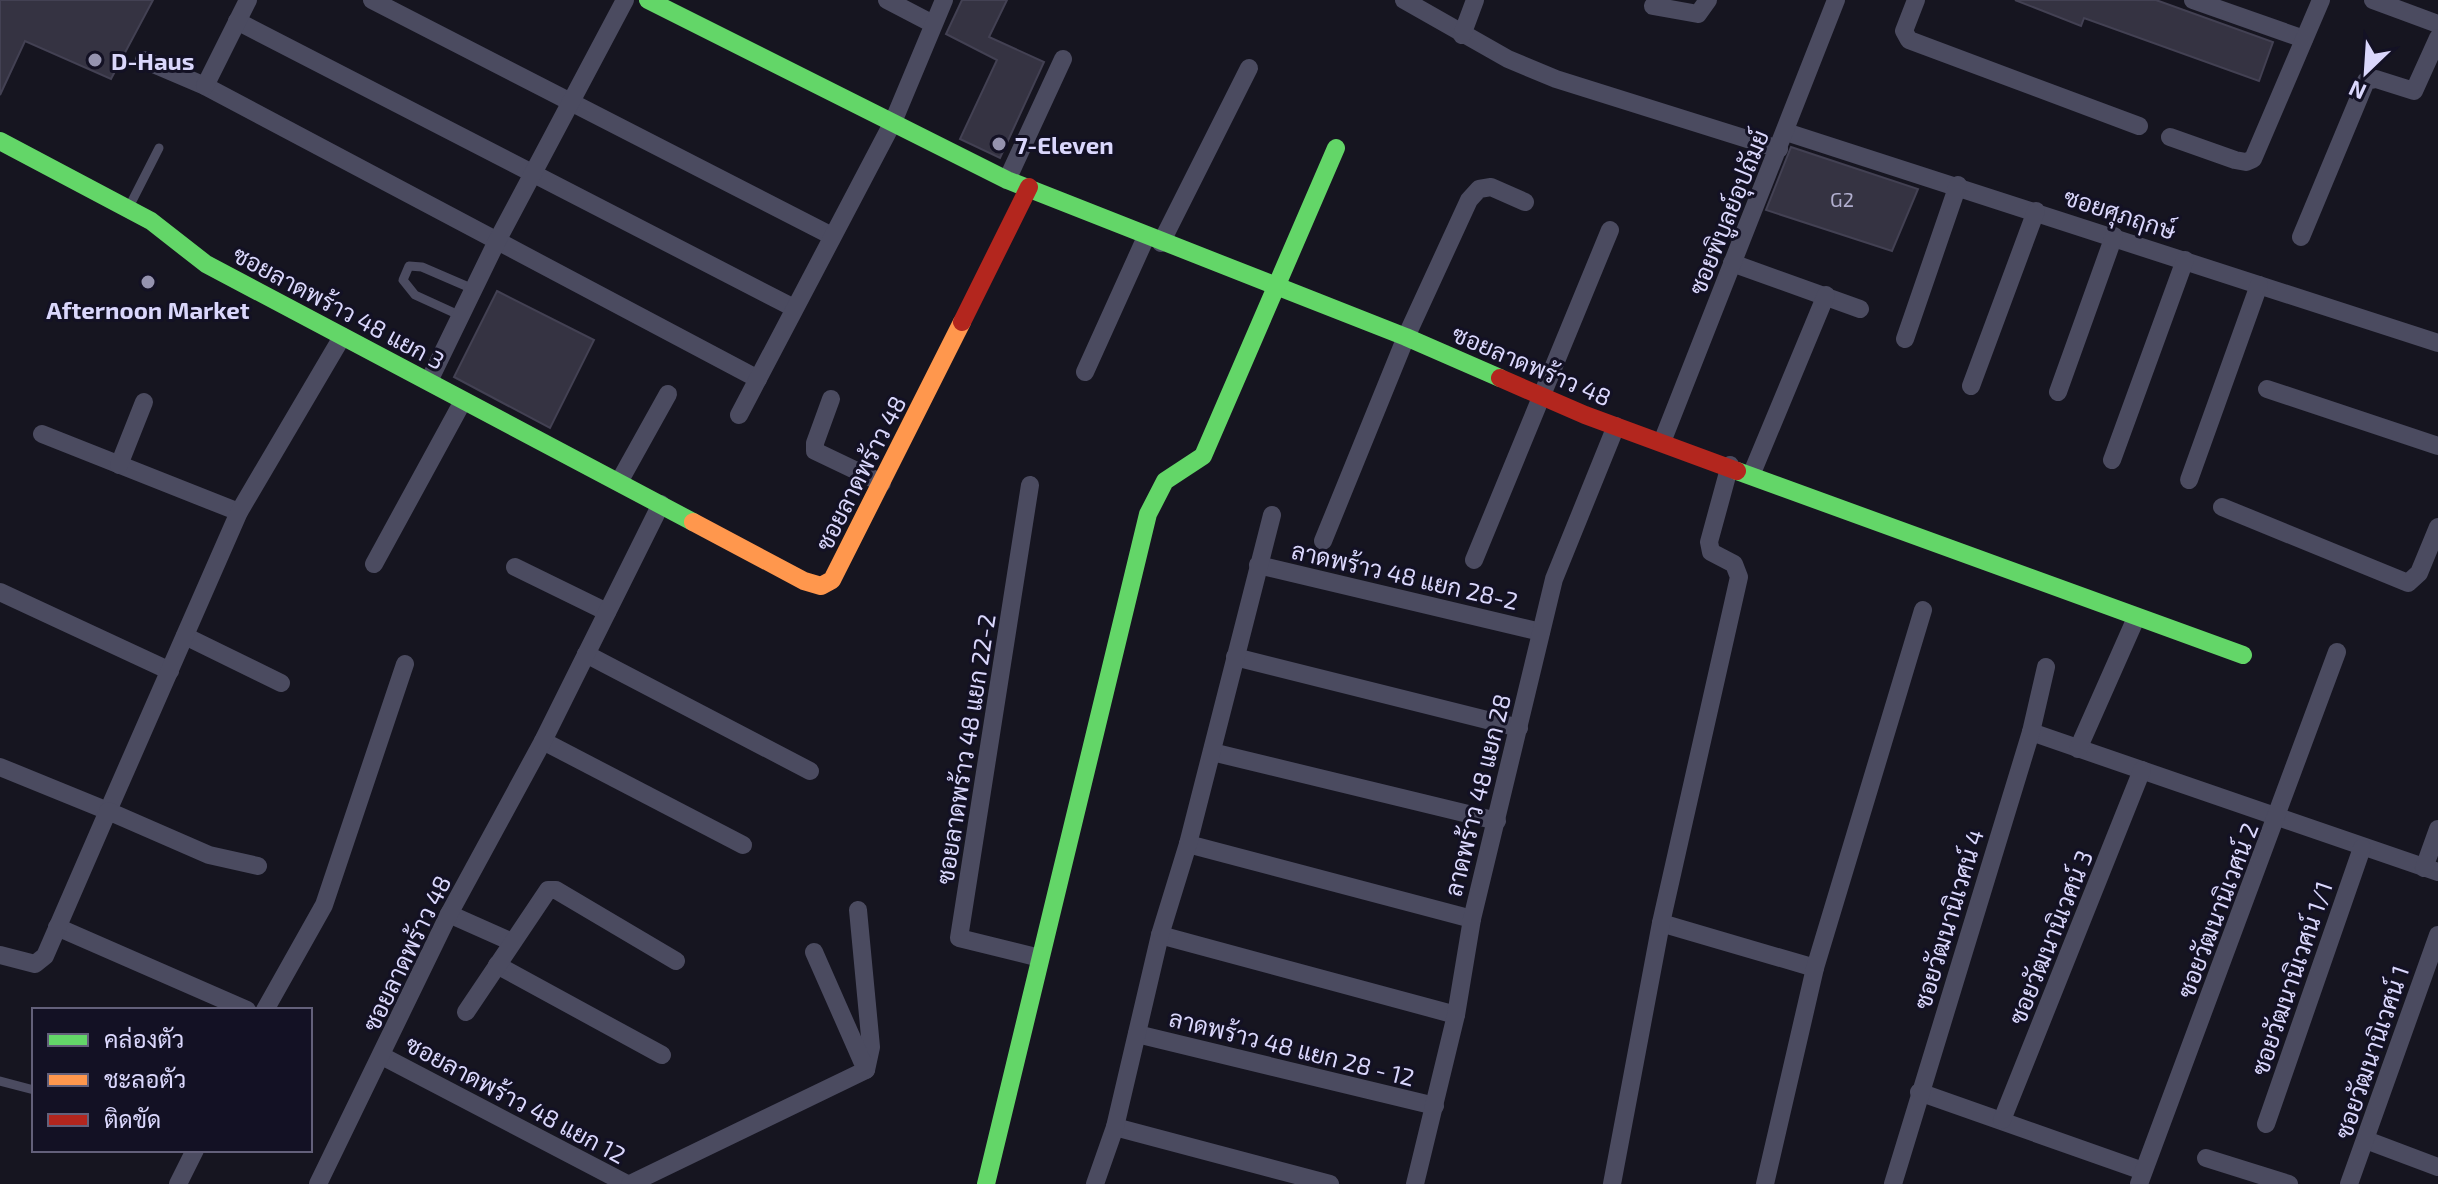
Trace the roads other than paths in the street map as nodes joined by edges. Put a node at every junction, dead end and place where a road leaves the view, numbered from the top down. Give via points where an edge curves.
1 (248, 0) edge
2 (372, 0) edge
3 (625, 0) edge
4 (648, 0) edge
5 (887, 0) edge
6 (944, 0) edge
7 (1404, 0) edge
8 (1475, 0) edge
9 (1708, 0) edge
10 (1836, 0) edge
11 (1916, 0) edge
12 (2193, 0) edge
13 (2321, 0) edge
14 (2373, 0) edge
15 (1653, 6) dead end
16 (237, 21) junction
17 (933, 24) junction
18 (2438, 24) edge
19 (1462, 35) junction
20 (2438, 38) edge
21 (2304, 39) junction
22 (1063, 59) dead end
23 (144, 60) dead end
24 (1249, 68) dead end
25 (205, 86) junction
26 (569, 103) junction
27 (893, 122) junction
28 (2139, 126) dead end
29 (2170, 137) dead end
30 (0, 141) edge
31 (1782, 141) junction
32 (159, 148) dead end
33 (1336, 148) dead end
34 (534, 173) junction
35 (1007, 180) junction
36 (1958, 185) junction
37 (1029, 187) junction
38 (1525, 202) dead end
39 (129, 208) junction
40 (2036, 211) junction
41 (1610, 230) dead end
42 (832, 236) junction
43 (2114, 236) junction
44 (2301, 237) dead end
45 (1154, 240) junction
46 (496, 243) junction
47 (2185, 260) junction
48 (1732, 263) junction
49 (2259, 285) junction
50 (473, 289) junction
51 (1277, 290) junction
52 (1826, 295) junction
53 (794, 308) junction
54 (1860, 309) dead end
55 (461, 316) junction
56 (342, 337) junction
57 (1406, 337) junction
58 (1905, 339) dead end
59 (2438, 343) edge
60 (1085, 372) dead end
61 (758, 379) junction
62 (429, 381) junction
63 (1971, 386) dead end
64 (2267, 389) dead end
65 (2058, 392) dead end
66 (668, 394) dead end
67 (1540, 396) junction
68 (831, 399) dead end
69 (463, 401) junction
70 (144, 402) dead end
71 (739, 415) dead end
72 (1616, 426) junction
73 (42, 434) dead end
74 (1662, 442) junction
75 (2438, 446) edge
76 (2112, 460) dead end
77 (119, 465) junction
78 (1730, 465) junction
79 (1752, 473) junction
80 (2189, 480) dead end
81 (619, 482) junction
82 (882, 483) junction
83 (1030, 485) dead end
84 (661, 504) junction
85 (2222, 507) dead end
86 (239, 512) junction
87 (1272, 515) dead end
88 (2438, 527) edge
89 (1323, 541) dead end
90 (2434, 552) edge
91 (1474, 560) dead end
92 (374, 564) dead end
93 (1258, 565) junction
94 (515, 567) dead end
95 (0, 592) edge
96 (1923, 610) dead end
97 (607, 612) junction
98 (2136, 618) junction
99 (1541, 632) junction
100 (185, 636) junction
101 (2337, 652) dead end
102 (586, 654) junction
103 (2243, 655) dead end
104 (1235, 657) junction
105 (405, 664) dead end
106 (2046, 667) dead end
107 (170, 671) junction
108 (281, 683) dead end
109 (1519, 728) junction
110 (2031, 732) junction
111 (543, 741) junction
112 (2078, 749) junction
113 (1212, 752) junction
114 (0, 767) edge
115 (2142, 770) junction
116 (810, 771) dead end
117 (108, 811) junction
118 (2278, 817) junction
119 (1497, 821) junction
120 (2438, 829) edge
121 (1188, 844) junction
122 (743, 845) dead end
123 (2362, 848) junction
124 (258, 866) dead end
125 (2431, 870) edge
126 (858, 910) dead end
127 (449, 914) junction
128 (1472, 919) junction
129 (1661, 923) junction
130 (57, 927) junction
131 (1160, 935) junction
132 (2438, 935) edge
133 (512, 942) junction
134 (814, 952) dead end
135 (0, 955) edge
136 (1040, 958) junction
137 (676, 961) dead end
138 (497, 965) junction
139 (1815, 968) junction
140 (242, 1008) edge
141 (266, 1008) edge
142 (466, 1012) dead end
143 (1456, 1015) junction
144 (1137, 1034) junction
145 (662, 1055) dead end
146 (382, 1056) junction
147 (866, 1070) junction
148 (0, 1081) edge
149 (32, 1089) edge
150 (1919, 1092) junction
151 (1435, 1106) junction
152 (2002, 1120) junction
153 (2266, 1124) dead end
154 (1115, 1127) junction
155 (2366, 1140) junction
156 (194, 1152) edge
157 (2206, 1158) dead end
158 (2438, 1167) edge
159 (2141, 1178) edge
160 (178, 1184) edge
161 (318, 1184) edge
162 (628, 1184) edge
163 (986, 1184) edge
164 (1095, 1184) edge
165 (1330, 1184) edge
166 (1415, 1184) edge
167 (1612, 1184) edge
168 (1765, 1184) edge
169 (1893, 1184) edge
170 (2289, 1184) edge
171 (2349, 1184) edge

1 - 16 street
2 - 26 street
3 - 26 street
4 - 27 street
5 - 17 street
6 - 17 street
7 - 19 street, ซอยศุภฤกษ์
8 - 19 street
9 - 15 street via 1698,14
10 - 31 street, ซอยพิบูลย์อุปถัมย์
11 - 28 street via 1904,31 1909,40
12 - 21 street
13 - 21 street
14 - 18 street
16 - 25 street
16 - 34 street
17 - 27 street
19 - 31 street, ซอยศุภฤกษ์ via 1556,79
20 - 44 street via 2414,91 2366,81
21 - 29 street via 2253,159 2235,160
22 - 35 street
23 - 25 street
24 - 45 street
25 - 46 street
26 - 34 street
26 - 42 street
27 - 35 street
27 - 42 street
30 - 39 street, ซอยลาดพร้าว 48 แยก 3
31 - 36 street, ซอยศุภฤกษ์
31 - 48 street, ซอยพิบูลย์อุปถัมย์
32 - 39 lane
33 - 51 street
34 - 46 street
34 - 53 street
35 - 37 street
36 - 40 street, ซอยศุภฤกษ์
36 - 58 street
37 - 45 street, ซอยลาดพร้าว 48
37 - 82 street, ซอยลาดพร้าว 48
38 - 57 street via 1491,187 1479,189 1469,200
39 - 56 street, ซอยลาดพร้าว 48 แยก 3 via 206,264
40 - 43 street, ซอยศุภฤกษ์
40 - 63 street
41 - 67 street
42 - 53 street
43 - 47 street, ซอยศุภฤกษ์
43 - 65 street
45 - 51 street, ซอยลาดพร้าว 48
45 - 60 street
46 - 50 street
46 - 61 street
47 - 49 street, ซอยศุภฤกษ์
47 - 76 street
48 - 52 street
48 - 74 street, ซอยพิบูลย์อุปถัมย์
49 - 59 street, ซอยศุภฤกษ์
49 - 80 street
50 - 55 street
50 - 55 lane via 422,267 409,266 405,272 403,280 415,295
51 - 57 street, ซอยลาดพร้าว 48
51 - 136 street via 1203,456 1169,477 1154,499
52 - 54 street
52 - 79 street
53 - 61 street
55 - 62 street
56 - 62 street, ซอยลาดพร้าว 48 แยก 3
56 - 86 street
57 - 67 street, ซอยลาดพร้าว 48
57 - 89 street
61 - 71 street
62 - 69 street, ซอยลาดพร้าว 48 แยก 3
64 - 75 street
66 - 81 street
67 - 72 street, ซอยลาดพร้าว 48
67 - 91 street
68 - 82 street via 815,451
69 - 81 street, ซอยลาดพร้าว 48 แยก 3
69 - 92 street
70 - 77 street
72 - 74 street, ซอยลาดพร้าว 48
72 - 99 street, ลาดพร้าว 48 แยก 28 via 1560,560
73 - 77 street
74 - 78 street, ซอยลาดพร้าว 48
77 - 86 street
78 - 79 street, ซอยลาดพร้าว 48
78 - 129 street via 1709,542 1711,552 1734,564 1739,577
79 - 98 street, ซอยลาดพร้าว 48
81 - 84 street, ซอยลาดพร้าว 48 แยก 3
82 - 84 street, ซอยลาดพร้าว 48 via 846,557 832,580 821,586
83 - 136 street, ซอยลาดพร้าว 48 แยก 22-2 via 959,938
84 - 97 street, ซอยลาดพร้าว 48
85 - 90 street via 2397,581 2414,579
86 - 100 street
87 - 93 street
88 - 90 street
93 - 99 street, ลาดพร้าว 48 แยก 28-2
93 - 104 street
94 - 97 street
95 - 107 street
96 - 139 street
97 - 102 street, ซอยลาดพร้าว 48
98 - 103 street, ซอยลาดพร้าว 48
98 - 112 street
99 - 109 street, ลาดพร้าว 48 แยก 28
100 - 107 street
100 - 108 street
101 - 118 street, ซอยวัฒนานิเวศน์ 2
102 - 111 street, ซอยลาดพร้าว 48
102 - 116 street
104 - 109 street
104 - 113 street
105 - 141 street via 324,905
106 - 110 street, ซอยวัฒนานิเวศน์ 4
107 - 117 street
109 - 119 street, ลาดพร้าว 48 แยก 28
110 - 112 street
110 - 150 street, ซอยวัฒนานิเวศน์ 4
111 - 122 street
111 - 127 street, ซอยลาดพร้าว 48
112 - 115 street
113 - 119 street
113 - 121 street
114 - 117 street
115 - 118 street
115 - 152 street, ซอยวัฒนานิเวศน์ 3
117 - 124 street via 209,855
117 - 130 street
118 - 123 street
118 - 159 street, ซอยวัฒนานิเวศน์ 2
119 - 128 street, ลาดพร้าว 48 แยก 28
120 - 125 street
121 - 128 street
121 - 131 street
123 - 125 street
123 - 153 street, ซอยวัฒนานิเวศน์ 1/1
126 - 147 street via 871,1047
127 - 133 street
127 - 146 street, ซอยลาดพร้าว 48
128 - 143 street, ลาดพร้าว 48 แยก 28
129 - 139 street
129 - 167 street
130 - 135 street via 45,956 35,964
130 - 140 street
131 - 143 street
131 - 144 street
132 - 155 street, ซอยวัฒนานิเวศน์ 1
133 - 137 street via 541,895 556,890
133 - 138 street
134 - 147 street
136 - 163 street
138 - 142 street
138 - 145 street
139 - 168 street
143 - 151 street, ลาดพร้าว 48 แยก 28
144 - 151 street, ลาดพร้าว 48 แยก 28 - 12
144 - 154 street
146 - 161 street, ซอยลาดพร้าว 48
146 - 162 street, ซอยลาดพร้าว 48 แยก 12
147 - 162 street, ซอยลาดพร้าว 48 แยก 12
148 - 149 lane
150 - 152 street
150 - 169 street, ซอยวัฒนานิเวศน์ 4
151 - 166 street, ลาดพร้าว 48 แยก 28
152 - 159 street
154 - 164 street
154 - 165 street
155 - 158 street
155 - 171 street, ซอยวัฒนานิเวศน์ 1
156 - 160 street
157 - 170 street

